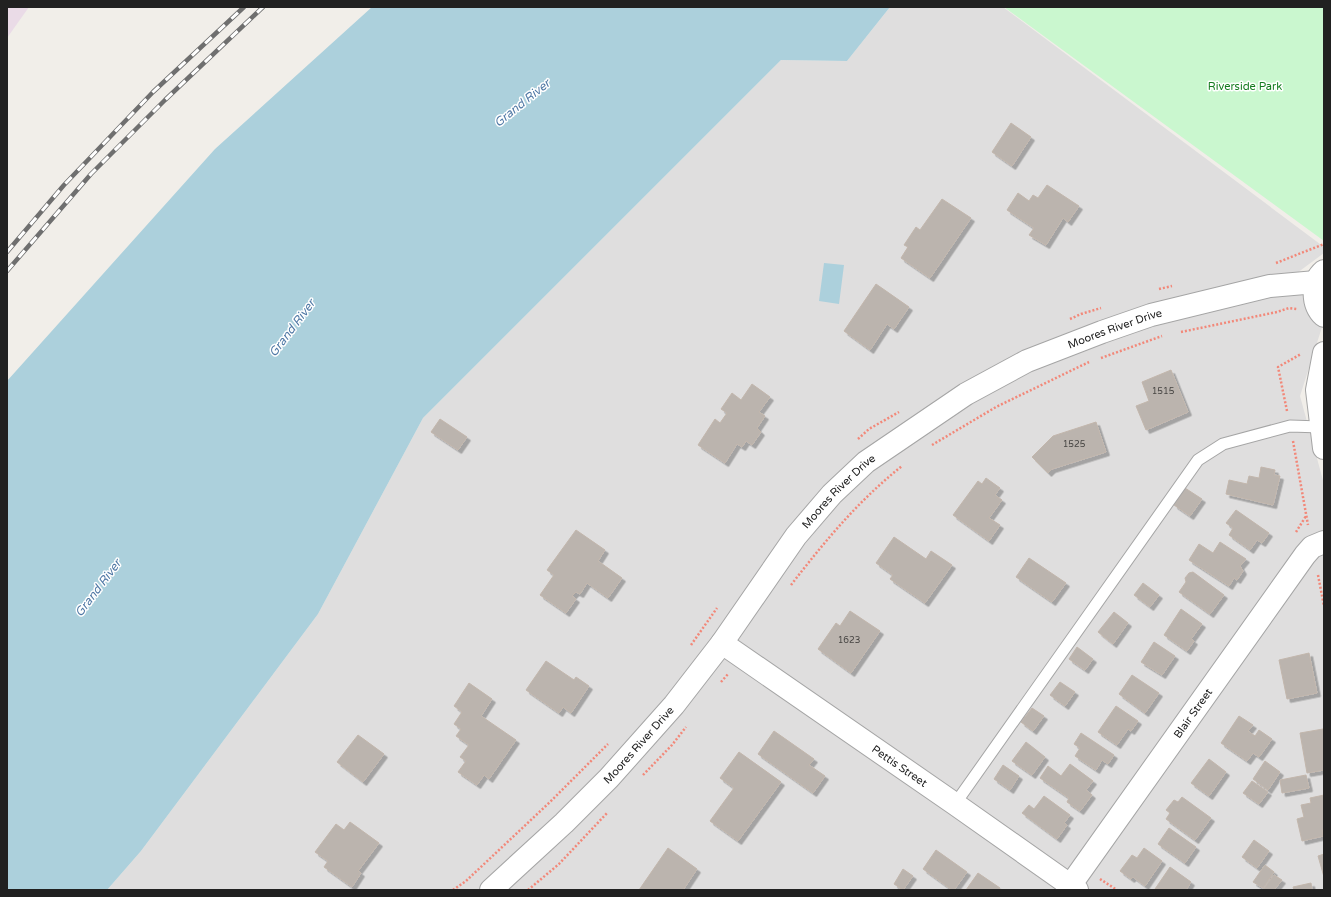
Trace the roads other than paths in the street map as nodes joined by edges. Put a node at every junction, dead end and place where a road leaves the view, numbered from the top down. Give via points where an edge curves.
1 (1320, 276) edge
2 (1324, 316) edge
3 (1324, 353) edge
4 (1322, 438) edge
5 (1318, 545) edge
6 (722, 643) junction
7 (955, 804) junction
8 (1071, 888) edge
9 (490, 890) edge

1 - 2 street via 1314,293 1316,304
1 - 6 street, Moores River Drive via 1151,315 1027,361 966,394 866,462 832,494 796,536
3 - 4 street via 1317,390
4 - 7 lane via 1290,426 1223,444 1198,460
5 - 8 street, Blair Street via 1305,555
6 - 7 street, Pettis Street
6 - 9 street, Moores River Drive via 674,705 609,778
7 - 8 street, Pettis Street

